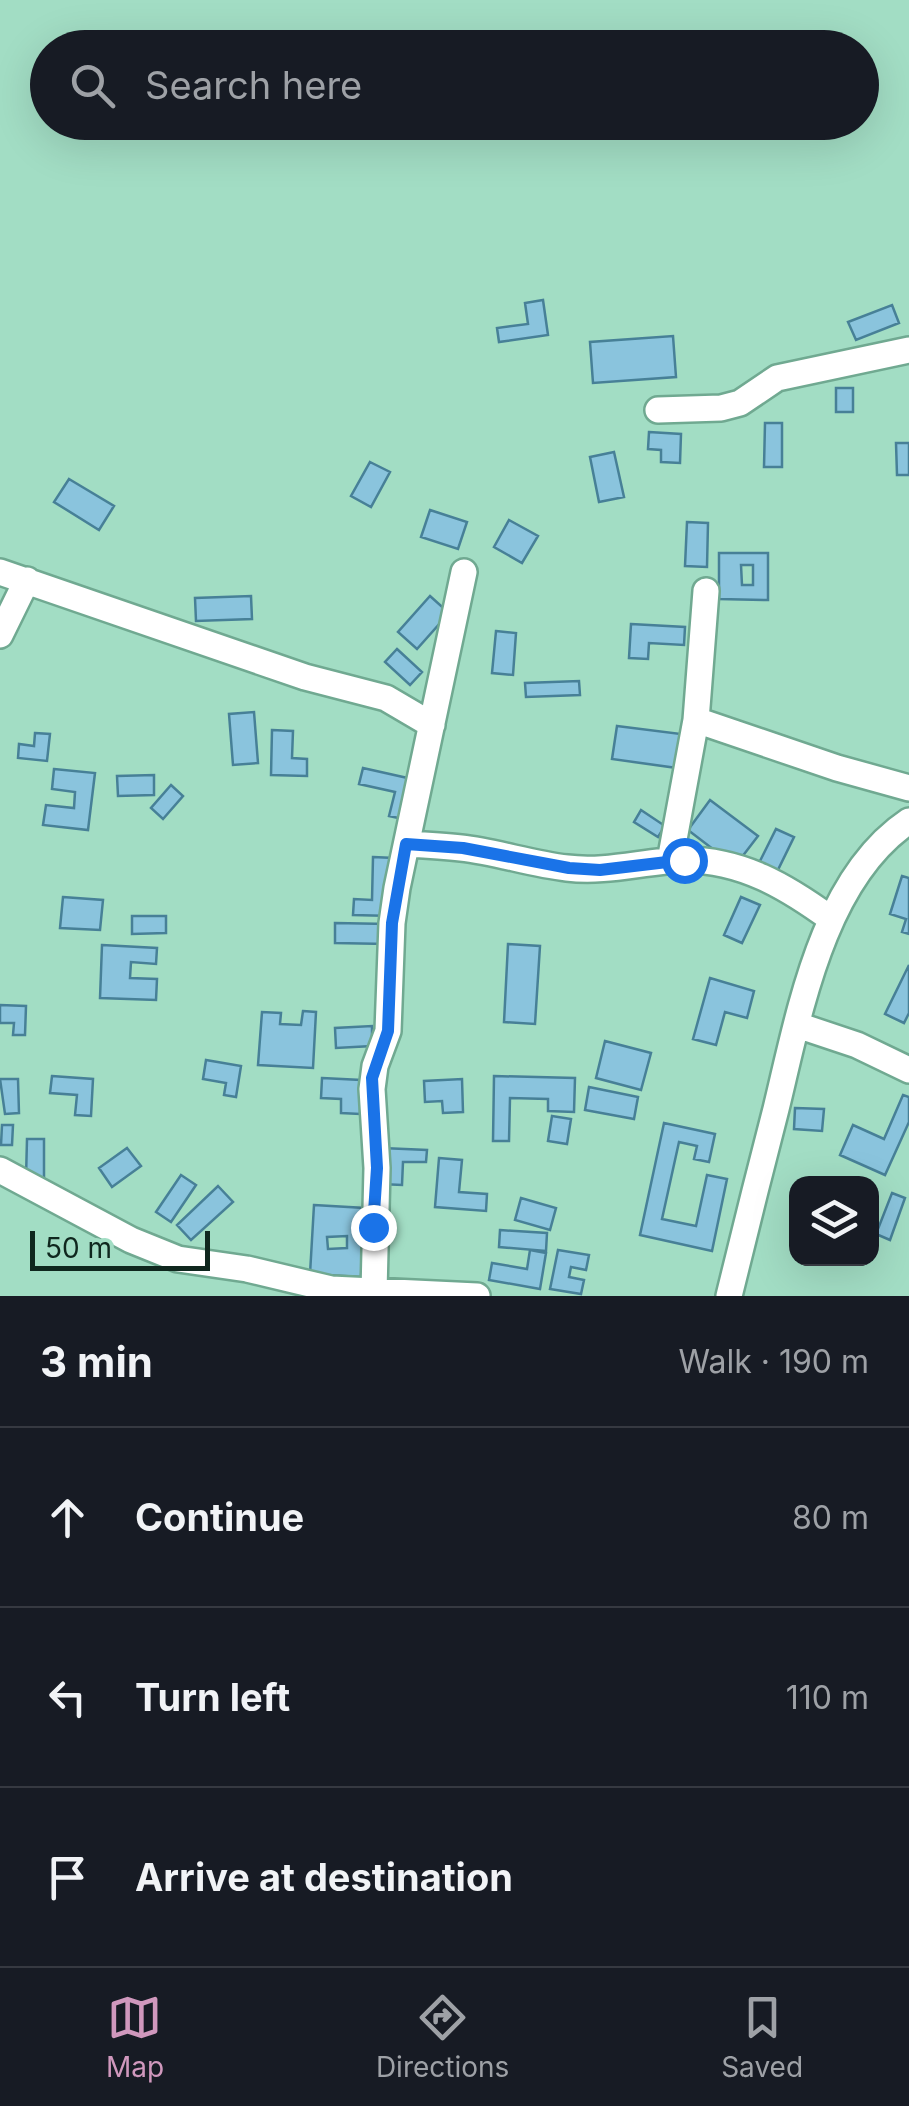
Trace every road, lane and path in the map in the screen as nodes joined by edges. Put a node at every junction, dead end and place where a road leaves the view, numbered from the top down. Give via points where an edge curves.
1 (909, 350) edge
2 (658, 410) dead end
3 (0, 572) edge
4 (464, 572) dead end
5 (28, 580) junction
6 (706, 591) dead end
7 (0, 634) edge
8 (696, 720) junction
9 (432, 725) junction
10 (909, 788) edge
11 (909, 822) edge
12 (406, 844) junction
13 (670, 862) junction
14 (831, 920) junction
15 (796, 1025) junction
16 (909, 1070) edge
17 (0, 1170) edge
18 (374, 1292) junction
19 (476, 1296) edge
20 (729, 1296) edge

1 - 2 street via 789,374 721,408
3 - 5 street
4 - 9 street
5 - 7 street
5 - 9 street via 306,678 386,698
6 - 8 street
8 - 10 street
8 - 13 street
9 - 12 street
11 - 14 street via 868,860
12 - 13 street via 569,868
12 - 18 street via 392,923 388,1031 372,1078
13 - 14 street via 704,862 760,876
14 - 15 street
15 - 16 street
15 - 20 street
17 - 18 street via 178,1258
18 - 19 street

